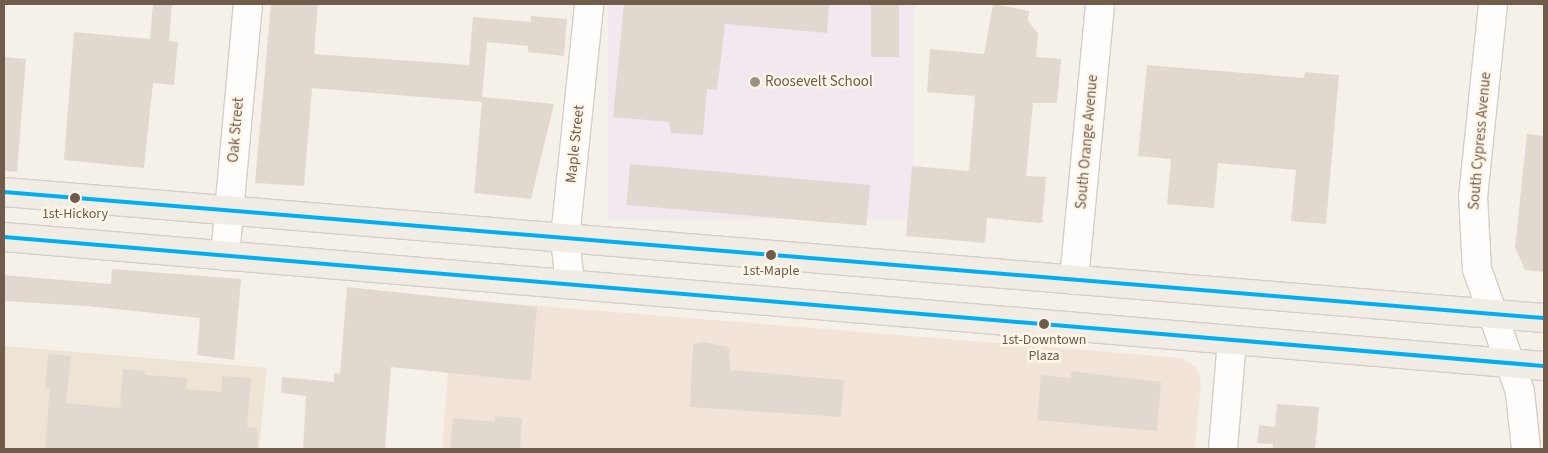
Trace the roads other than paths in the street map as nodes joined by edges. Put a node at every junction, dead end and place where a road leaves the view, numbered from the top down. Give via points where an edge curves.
1 (248, 4) edge
2 (590, 4) edge
3 (1100, 4) edge
4 (1493, 4) edge
5 (4, 192) edge
6 (229, 210) junction
7 (4, 237) edge
8 (566, 238) junction
9 (225, 256) junction
10 (1074, 280) junction
11 (570, 284) junction
12 (1492, 314) junction
13 (1544, 318) edge
14 (1232, 340) junction
15 (1510, 363) junction
16 (1544, 366) edge
17 (1223, 449) edge
18 (1526, 449) edge

1 - 6 street, Oak Street
2 - 8 street, Maple Street
3 - 10 street, South Orange Avenue
4 - 12 street, South Cypress Avenue via 1473,196 1477,269
5 - 6 main road
6 - 8 main road
6 - 9 street, Oak Street
7 - 9 main road
8 - 10 main road
8 - 11 street, Maple Street
9 - 11 main road
10 - 12 main road
11 - 14 main road
12 - 13 main road
12 - 15 street, South Cypress Avenue
14 - 15 main road
14 - 17 street
15 - 16 main road
15 - 18 street, South Cypress Avenue via 1520,392

